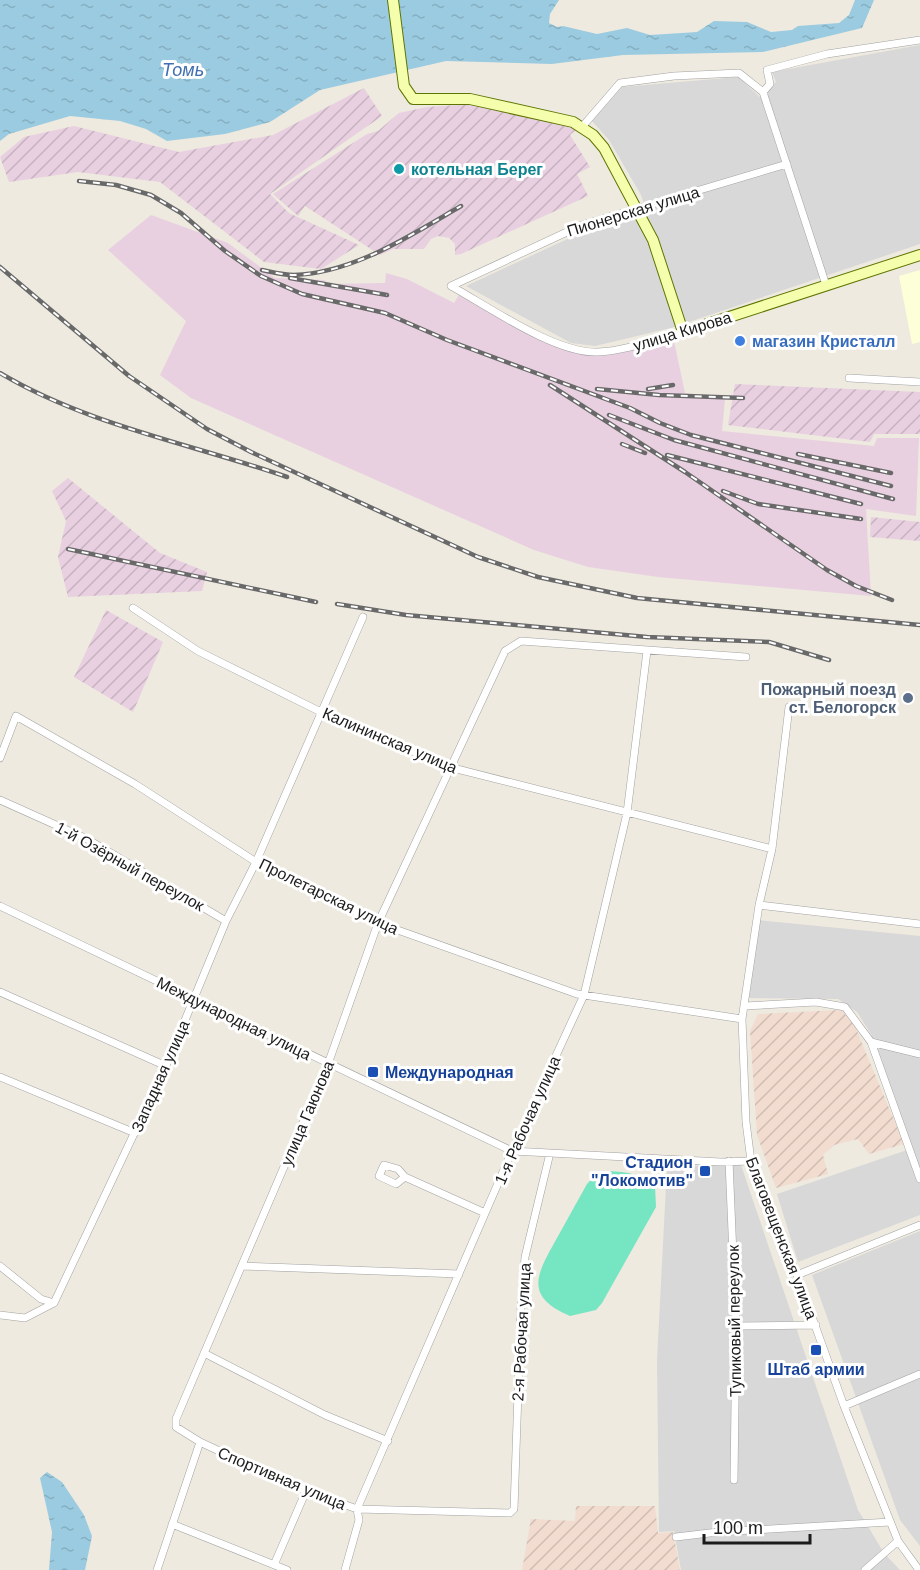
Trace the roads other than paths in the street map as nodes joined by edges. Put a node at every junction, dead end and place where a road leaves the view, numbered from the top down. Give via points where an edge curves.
1 (393, 0) edge
2 (920, 40) edge
3 (763, 92) junction
4 (582, 126) junction
5 (787, 164) junction
6 (638, 209) junction
7 (920, 255) edge
8 (826, 285) junction
9 (451, 286) joint
10 (683, 332) junction
11 (849, 378) dead end
12 (920, 382) edge
13 (133, 608) dead end
14 (363, 617) dead end
15 (647, 651) junction
16 (746, 657) dead end
17 (789, 707) dead end
18 (323, 713) junction
19 (0, 758) edge
20 (449, 767) junction
21 (0, 800) edge
22 (627, 813) junction
23 (772, 849) junction
24 (256, 862) junction
25 (759, 905) junction
26 (0, 906) edge
27 (226, 921) junction
28 (378, 923) junction
29 (920, 924) edge
30 (0, 992) edge
31 (584, 995) junction
32 (195, 998) junction
33 (745, 1006) junction
34 (742, 1019) junction
35 (871, 1042) junction
36 (920, 1054) edge
37 (328, 1064) junction
38 (165, 1066) junction
39 (0, 1077) edge
40 (135, 1133) junction
41 (512, 1151) junction
42 (550, 1153) junction
43 (729, 1161) junction
44 (751, 1161) junction
45 (405, 1177) dead end
46 (920, 1179) edge
47 (485, 1213) junction
48 (920, 1225) edge
49 (0, 1266) edge
50 (242, 1266) junction
51 (459, 1274) junction
52 (797, 1275) junction
53 (54, 1303) junction
54 (0, 1316) edge
55 (816, 1325) junction
56 (736, 1326) junction
57 (204, 1353) junction
58 (920, 1374) edge
59 (844, 1406) junction
60 (388, 1441) junction
61 (200, 1442) junction
62 (734, 1480) dead end
63 (306, 1491) junction
64 (357, 1509) junction
65 (510, 1513) joint
66 (890, 1522) junction
67 (172, 1524) junction
68 (676, 1537) dead end
69 (898, 1541) junction
70 (274, 1565) junction
71 (157, 1570) edge
72 (286, 1570) edge
73 (345, 1570) edge
74 (865, 1570) edge
75 (920, 1570) edge

1 - 4 main road via 407,93 419,100 481,100
2 - 3 street via 827,54 767,70 770,84
3 - 4 street via 739,73 620,83
3 - 5 street
4 - 6 main road via 604,147
5 - 6 street, Пионерская улица
5 - 8 street
6 - 9 street, Пионерская улица via 582,225
6 - 10 main road via 653,240
7 - 8 main road, улица Кирова
8 - 10 main road, улица Кирова
9 - 10 street, улица Кирова via 572,350 614,351
11 - 12 street
13 - 18 street, Калининская улица via 198,651
14 - 18 street, Западная улица
15 - 16 street
15 - 20 street, улица Гаюнова via 521,641 505,651
15 - 22 street, 1-я Рабочая улица
17 - 23 street, Благовещенская улица
18 - 20 street, Калининская улица
18 - 24 street, Западная улица
19 - 24 street, Пролетарская улица via 16,716 135,784
20 - 22 street, Калининская улица
20 - 28 street, улица Гаюнова
21 - 27 street, 1-й Озёрный переулок via 69,829
22 - 23 street, Калининская улица
22 - 31 street, 1-я Рабочая улица
23 - 25 street, Благовещенская улица
24 - 27 street, Западная улица
24 - 28 street, Пролетарская улица
25 - 29 street
25 - 33 street, Благовещенская улица
26 - 32 street, Международная улица
27 - 32 street, Западная улица
28 - 31 street, Пролетарская улица
28 - 37 street, улица Гаюнова
30 - 38 street
31 - 34 street, Пролетарская улица
31 - 41 street, 1-я Рабочая улица
32 - 37 street, Международная улица
32 - 38 street, Западная улица
33 - 34 street, Благовещенская улица
33 - 35 street via 816,1002 845,1007
34 - 44 street, Благовещенская улица
35 - 36 street
35 - 46 street
37 - 41 street, Международная улица
37 - 50 street, улица Гаюнова
38 - 40 street, Западная улица
39 - 40 street
40 - 53 street, Западная улица
41 - 42 street, Международная улица
41 - 47 street, 1-я Рабочая улица
42 - 43 street, Международная улица
42 - 65 street, 2-я Рабочая улица via 525,1257 514,1509
43 - 44 street, Международная улица
43 - 56 street, Тупиковый переулок
44 - 52 street, Благовещенская улица
45 - 47 street
47 - 51 street, 1-я Рабочая улица
48 - 52 street
49 - 53 street via 41,1299
50 - 51 street
50 - 57 street, улица Гаюнова
51 - 60 street, 1-я Рабочая улица
52 - 55 street, Благовещенская улица
53 - 54 street via 25,1318
55 - 56 street
55 - 59 street, Благовещенская улица
56 - 62 street, Тупиковый переулок
57 - 60 street via 325,1415
57 - 61 street, улица Гаюнова via 176,1419 176,1427
58 - 59 street
59 - 66 street, Благовещенская улица
60 - 64 street, 1-я Рабочая улица
61 - 63 street, Спортивная улица
61 - 67 street
63 - 64 street, Спортивная улица
63 - 70 street
64 - 65 street, Спортивная улица
64 - 73 street, 1-я Рабочая улица via 359,1520
66 - 68 street
66 - 69 street, Благовещенская улица
67 - 70 street
67 - 71 street
69 - 74 street
69 - 75 street, Благовещенская улица
70 - 72 street

